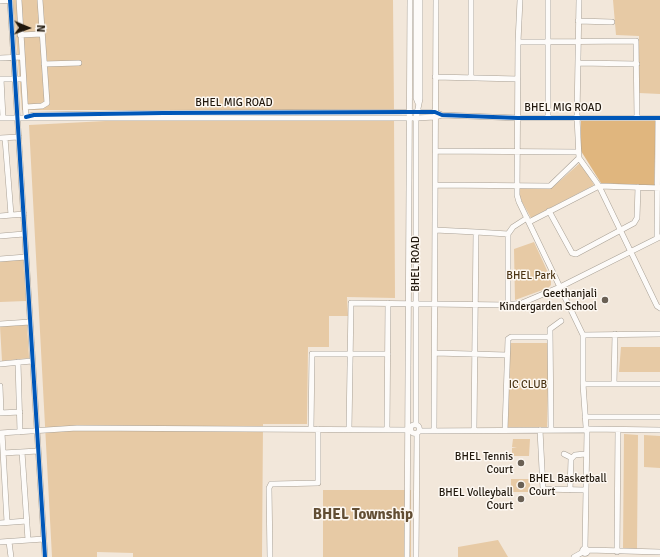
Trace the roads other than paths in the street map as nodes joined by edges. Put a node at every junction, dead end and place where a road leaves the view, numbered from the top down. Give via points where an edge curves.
1 (10, 0) edge
2 (18, 0) edge
3 (40, 0) edge
4 (410, 0) edge
5 (416, 0) edge
6 (420, 0) edge
7 (436, 0) edge
8 (471, 0) edge
9 (520, 0) edge
10 (548, 0) edge
11 (579, 0) edge
12 (0, 1) edge
13 (578, 21) junction
14 (612, 22) dead end
15 (42, 34) junction
16 (20, 35) junction
17 (578, 40) junction
18 (548, 41) junction
19 (518, 42) junction
20 (13, 57) junction
21 (22, 57) junction
22 (0, 58) edge
23 (79, 63) dead end
24 (578, 63) junction
25 (44, 64) junction
26 (637, 64) junction
27 (435, 77) junction
28 (471, 78) junction
29 (0, 79) edge
30 (14, 79) junction
31 (23, 79) junction
32 (518, 79) junction
33 (418, 103) junction
34 (26, 107) junction
35 (409, 114) junction
36 (416, 115) junction
37 (435, 115) junction
38 (18, 117) junction
39 (26, 117) junction
40 (548, 117) junction
41 (577, 117) junction
42 (2, 118) edge
43 (518, 118) junction
44 (637, 118) junction
45 (659, 118) edge
46 (19, 137) junction
47 (2, 138) edge
48 (435, 151) junction
49 (518, 152) junction
50 (578, 152) junction
51 (0, 158) edge
52 (6, 158) junction
53 (579, 158) junction
54 (659, 166) edge
55 (435, 185) junction
56 (517, 186) junction
57 (599, 186) junction
58 (638, 188) junction
59 (659, 188) edge
60 (549, 211) junction
61 (659, 212) edge
62 (24, 214) junction
63 (0, 216) edge
64 (11, 216) junction
65 (528, 220) junction
66 (435, 230) junction
67 (620, 231) junction
68 (476, 232) junction
69 (24, 234) junction
70 (508, 234) junction
71 (0, 236) edge
72 (659, 237) edge
73 (630, 251) junction
74 (26, 257) junction
75 (0, 259) edge
76 (560, 287) junction
77 (388, 304) junction
78 (408, 304) junction
79 (416, 304) junction
80 (435, 304) junction
81 (476, 304) junction
82 (508, 305) junction
83 (660, 308) edge
84 (561, 321) dead end
85 (30, 322) junction
86 (0, 324) edge
87 (615, 334) junction
88 (660, 334) edge
89 (583, 335) junction
90 (550, 337) junction
91 (434, 353) junction
92 (350, 354) junction
93 (388, 354) junction
94 (475, 354) junction
95 (506, 355) junction
96 (32, 361) junction
97 (18, 362) junction
98 (0, 364) edge
99 (583, 384) junction
100 (614, 384) junction
101 (660, 384) edge
102 (0, 386) edge
103 (20, 412) junction
104 (1, 413) edge
105 (660, 416) edge
106 (585, 417) junction
107 (311, 429) junction
108 (318, 429) junction
109 (349, 429) junction
110 (387, 429) junction
111 (418, 429) junction
112 (409, 430) junction
113 (434, 430) junction
114 (474, 430) junction
115 (505, 430) junction
116 (540, 430) junction
117 (551, 430) junction
118 (586, 430) junction
119 (618, 430) junction
120 (660, 430) edge
121 (37, 431) junction
122 (20, 432) junction
123 (1, 433) edge
124 (38, 451) junction
125 (22, 452) junction
126 (3, 453) junction
127 (564, 454) dead end
128 (585, 454) junction
129 (572, 458) junction
130 (570, 490) junction
131 (585, 490) junction
132 (3, 503) edge
133 (26, 521) junction
134 (7, 522) junction
135 (0, 523) edge
136 (44, 539) junction
137 (28, 540) junction
138 (0, 542) edge
139 (9, 542) junction
140 (585, 552) edge
141 (617, 552) junction
142 (660, 552) edge
143 (631, 555) edge
144 (11, 557) edge
145 (45, 557) edge
146 (270, 557) edge
147 (407, 557) edge
148 (416, 557) edge
149 (574, 557) edge

1 - 12 street
1 - 20 street
2 - 16 street
3 - 15 street
4 - 35 street
5 - 33 street, BHEL ROAD
6 - 33 street, BHEL ROAD
7 - 27 street
8 - 28 street
9 - 19 street
10 - 18 street
11 - 13 street
13 - 14 street
13 - 17 street
15 - 16 street
15 - 25 street
16 - 21 street
17 - 18 street
17 - 24 street
17 - 26 street via 634,40 637,43
18 - 19 street
18 - 40 street
19 - 32 street
20 - 21 street
20 - 22 street
20 - 30 street
21 - 31 street
23 - 25 street
24 - 26 street
24 - 41 street
25 - 34 street via 47,104
26 - 44 street
27 - 28 street
27 - 37 street
28 - 32 street
29 - 30 street
29 - 42 street
30 - 31 street
30 - 38 street
31 - 34 street
32 - 43 street
33 - 36 street, BHEL ROAD
34 - 39 street
35 - 36 street, BHEL MIG ROAD
35 - 39 street, BHEL MIG ROAD
35 - 78 street
36 - 37 street, BHEL MIG ROAD
36 - 79 street, BHEL ROAD
37 - 43 street, BHEL MIG ROAD
37 - 48 street
38 - 39 street, BHEL MIG ROAD
38 - 42 street, BHEL MIG ROAD
38 - 46 street
40 - 41 street, BHEL MIG ROAD
40 - 43 street, BHEL MIG ROAD
41 - 44 street, BHEL MIG ROAD
41 - 50 street
43 - 49 street
44 - 45 street, BHEL MIG ROAD
45 - 54 street
46 - 47 street
46 - 62 street
47 - 52 street
48 - 49 street
48 - 55 street
49 - 50 street
49 - 56 street
50 - 53 street
51 - 52 street
52 - 64 street
53 - 56 street via 550,186
53 - 57 street
54 - 59 street
55 - 56 street
55 - 66 street
56 - 65 street via 519,202
57 - 58 street
57 - 60 street
57 - 67 street
58 - 59 street
58 - 67 street via 636,220
59 - 61 street
60 - 65 street
60 - 67 street via 574,254
61 - 72 street
62 - 64 street
62 - 69 street
63 - 64 street
65 - 70 street via 513,227
65 - 76 street
66 - 68 street
66 - 80 street
67 - 73 street
68 - 70 street
68 - 81 street
69 - 71 street
69 - 74 street
70 - 82 street
72 - 73 street
73 - 76 street
73 - 83 street
74 - 75 street
74 - 85 street
76 - 82 street via 530,301
76 - 89 street
77 - 78 street
77 - 92 street via 351,303
77 - 93 street
78 - 79 street
78 - 112 street
79 - 80 street
79 - 111 street, BHEL ROAD
80 - 81 street
80 - 91 street
81 - 82 street
81 - 94 street
84 - 90 street via 551,327
85 - 86 street
85 - 96 street
87 - 88 street
87 - 89 street
87 - 100 street
89 - 99 street
90 - 95 street via 511,337 508,339
90 - 117 street
91 - 94 street
91 - 113 street
92 - 93 street
92 - 107 street via 312,354
92 - 109 street
93 - 110 street
94 - 95 street
94 - 114 street
95 - 115 street
96 - 97 street
96 - 121 street
97 - 98 street
97 - 103 street
99 - 100 street
99 - 106 street
100 - 101 street
102 - 104 street
103 - 104 street
103 - 122 street
105 - 106 street
106 - 118 street
107 - 108 street
107 - 121 street via 77,428
108 - 109 street
108 - 146 street via 318,483 271,484
109 - 110 street
110 - 112 street
111 - 112 street via 412,433
111 - 113 street
111 - 148 street, BHEL ROAD
112 - 147 street
113 - 114 street
114 - 115 street
115 - 116 street
116 - 117 street
116 - 130 street via 541,486 547,490
117 - 118 street
118 - 119 street
118 - 128 street
119 - 120 street
119 - 141 street
121 - 122 street
121 - 124 street
122 - 123 street
123 - 126 street
124 - 125 street
124 - 136 street
125 - 126 street
125 - 133 street
126 - 132 street
127 - 129 street
128 - 129 street
128 - 131 street
129 - 130 street
130 - 131 street
131 - 140 street
132 - 134 street
133 - 134 street
133 - 137 street
134 - 135 street
136 - 137 street
136 - 145 street
137 - 139 street
138 - 139 street
139 - 144 street
140 - 141 street
140 - 149 street
141 - 143 street
142 - 143 street

